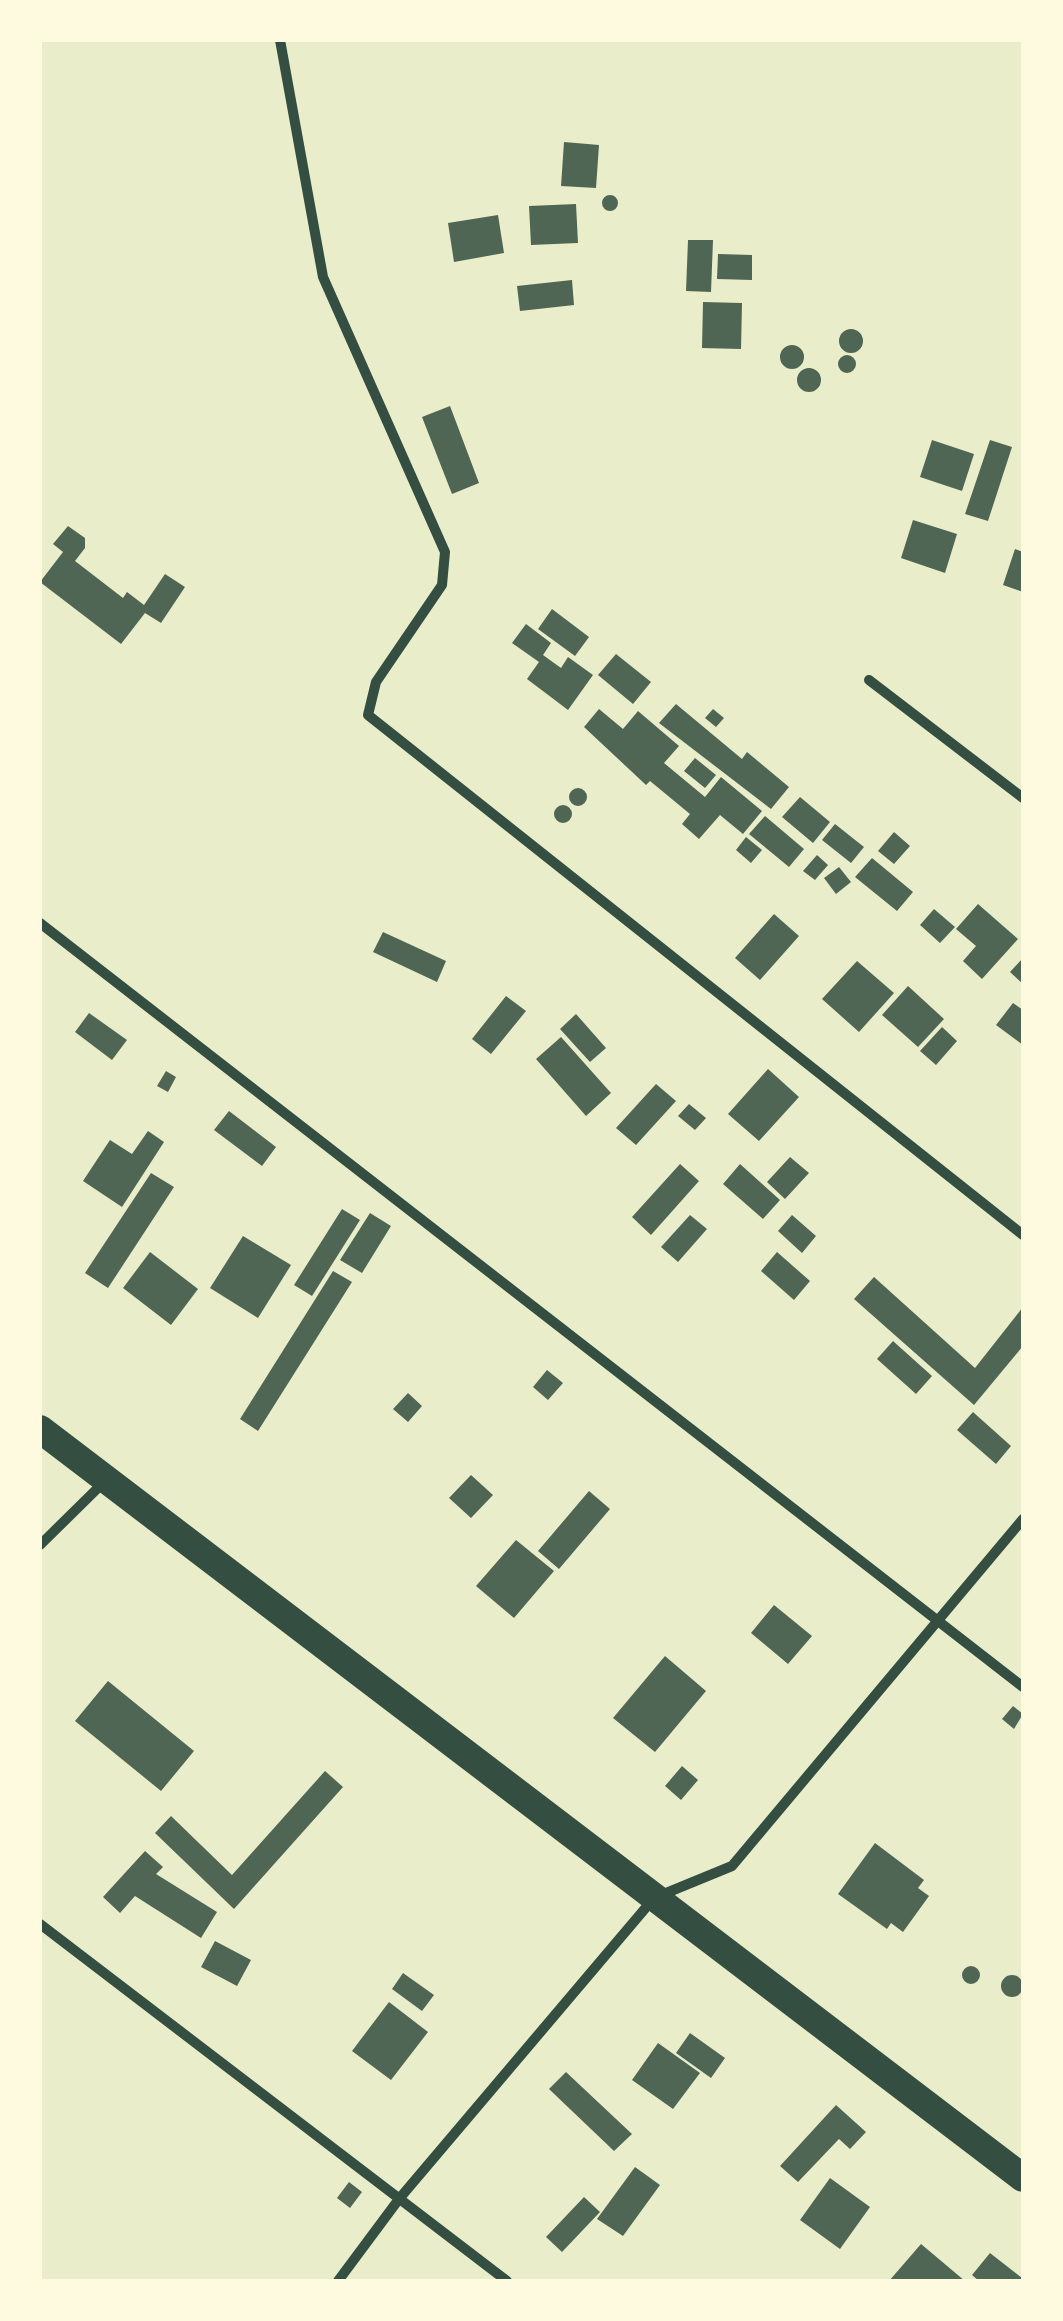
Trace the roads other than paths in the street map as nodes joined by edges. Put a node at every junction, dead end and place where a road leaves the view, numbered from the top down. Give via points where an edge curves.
1 (280, 40) edge
2 (869, 680) dead end
3 (1023, 798) edge
4 (40, 923) edge
5 (1023, 1235) edge
6 (40, 1429) edge
7 (106, 1480) junction
8 (1023, 1519) edge
9 (40, 1544) edge
10 (935, 1622) junction
11 (1023, 1686) edge
12 (654, 1898) junction
13 (40, 1924) edge
14 (1023, 2178) edge
15 (399, 2200) junction
16 (338, 2281) edge
17 (506, 2281) edge

1 - 5 street via 323,277 444,552 442,586 376,682 368,715
2 - 3 street
4 - 10 street
6 - 7 highway
7 - 9 street
7 - 12 highway
8 - 10 street
10 - 11 street
10 - 12 street via 732,1866
12 - 14 highway
12 - 15 street
13 - 15 street
15 - 16 street
15 - 17 street

